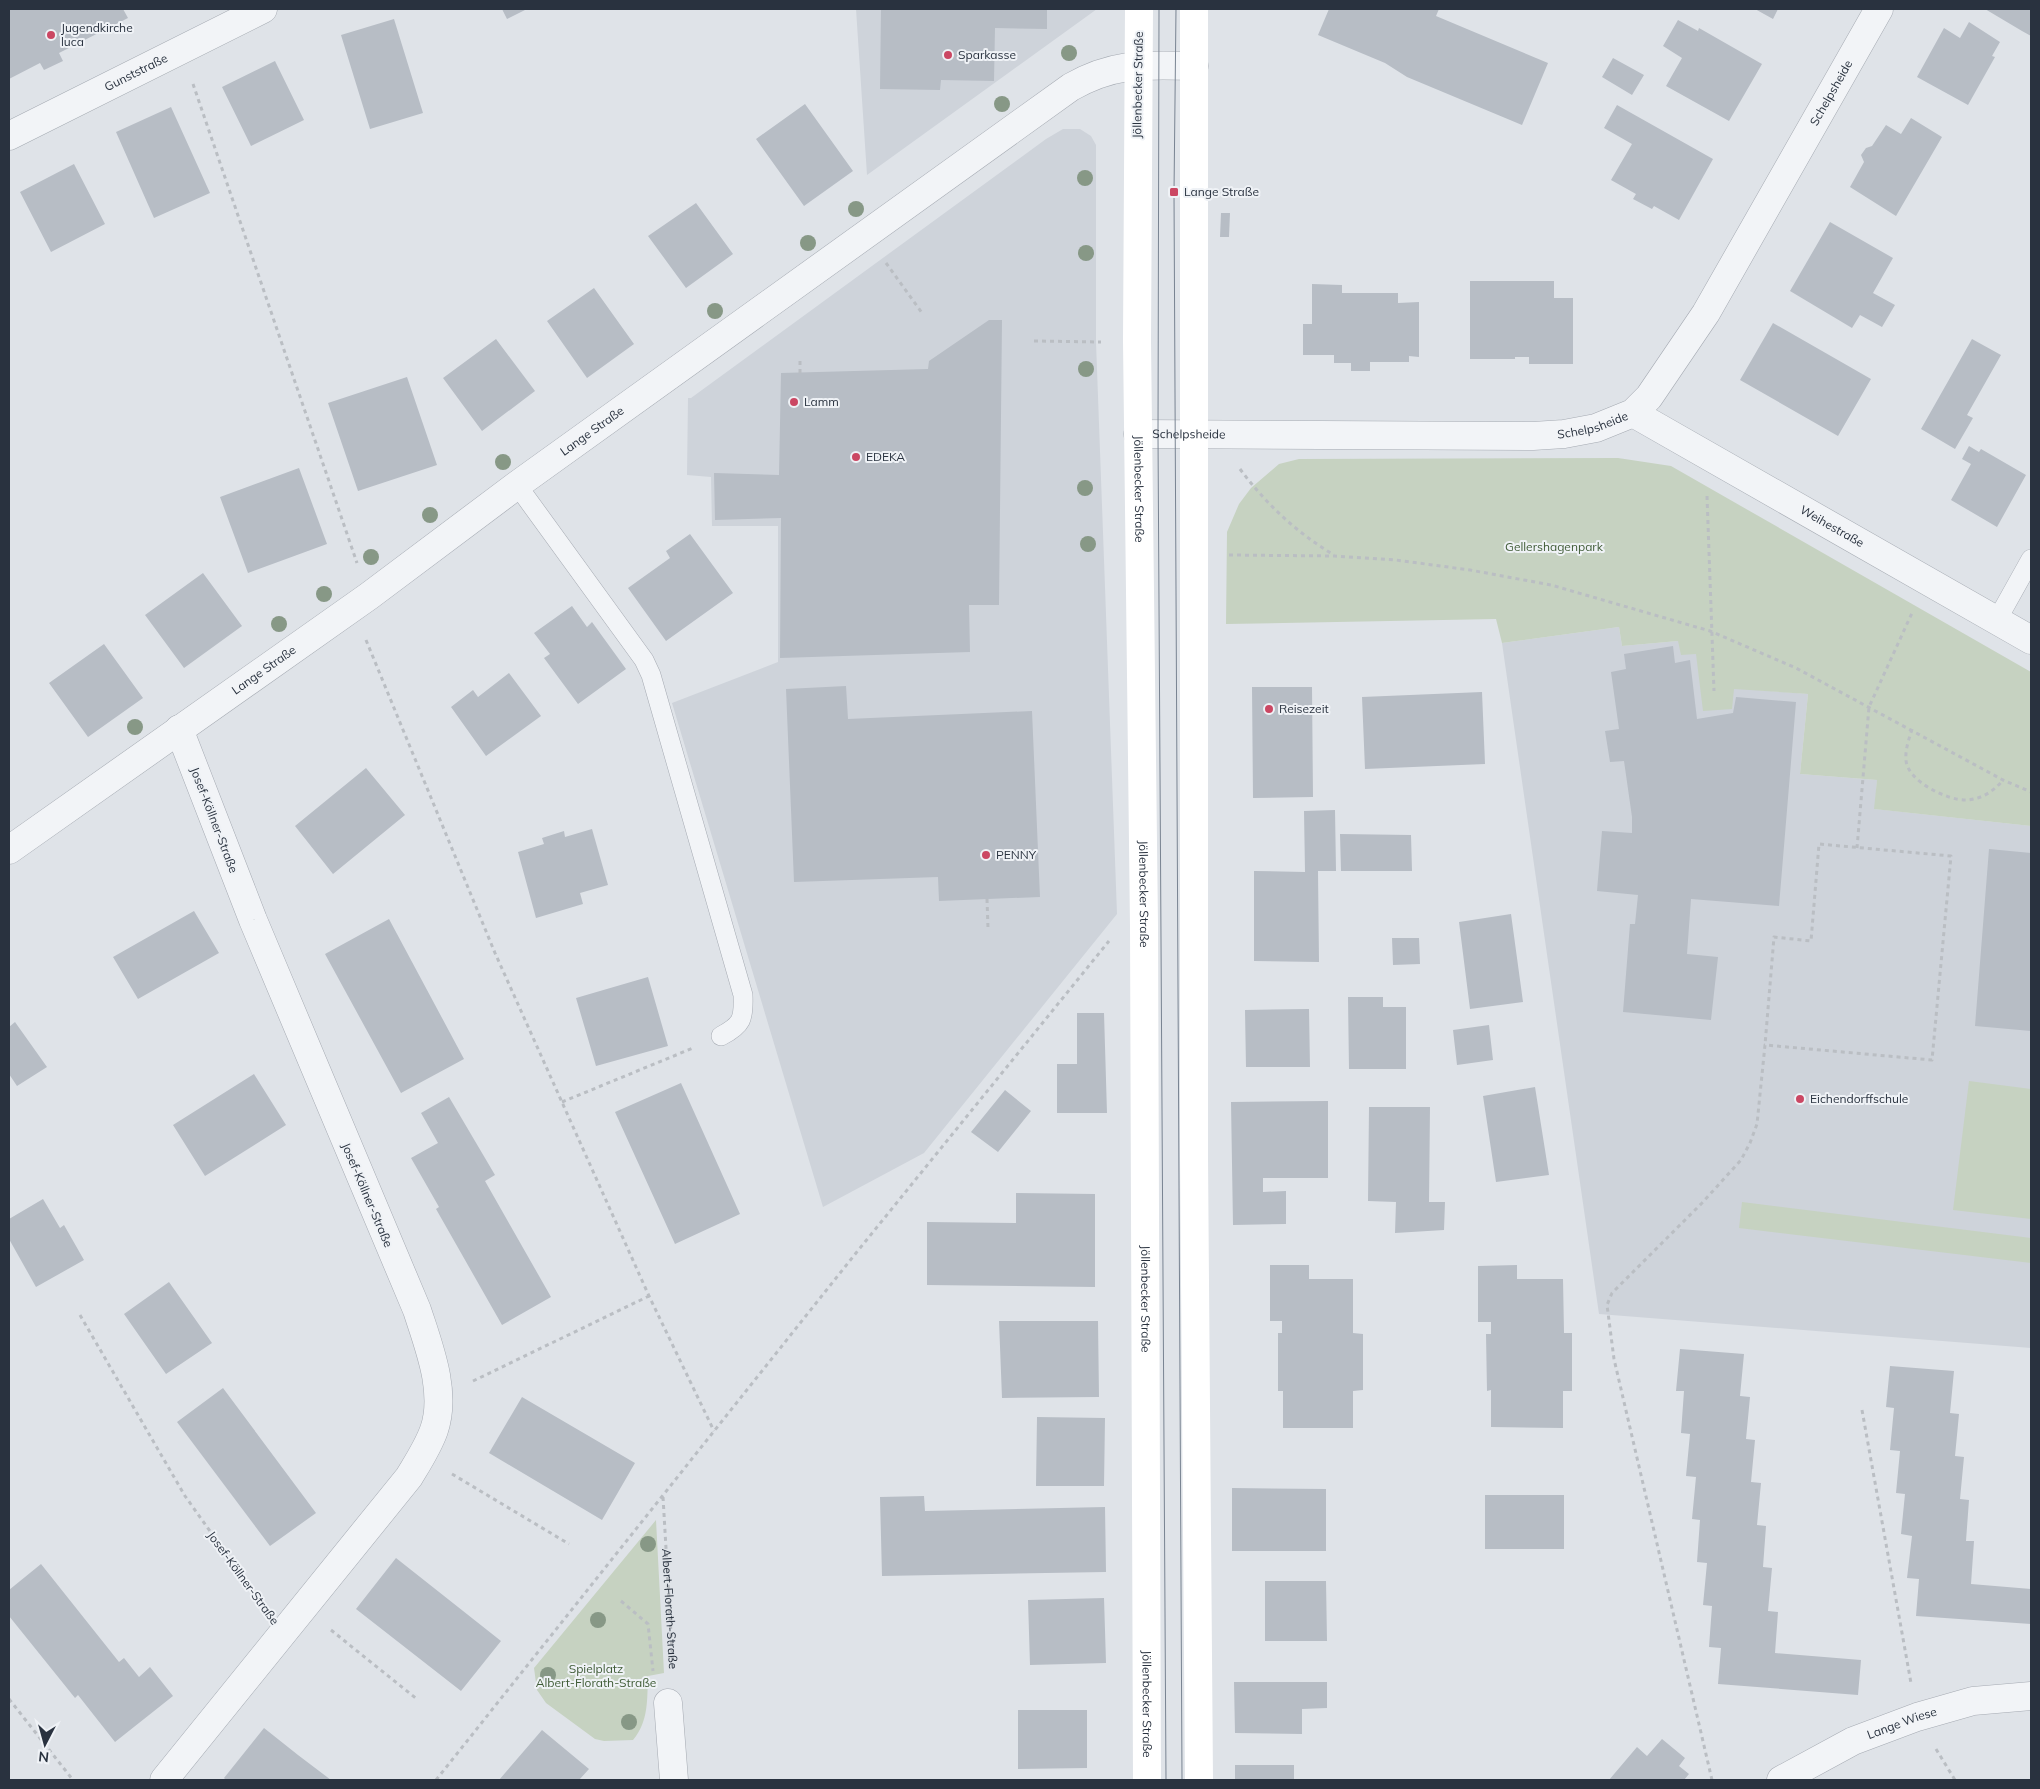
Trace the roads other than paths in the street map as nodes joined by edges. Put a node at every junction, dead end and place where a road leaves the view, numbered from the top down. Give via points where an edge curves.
1 (263, 9) edge
2 (1138, 9) edge
3 (1194, 9) edge
4 (1879, 9) edge
5 (1137, 66) junction
6 (1194, 66) junction
7 (9, 136) edge
8 (1633, 413) junction
9 (1138, 434) junction
10 (1204, 434) junction
11 (517, 485) junction
12 (2031, 559) edge
13 (1996, 620) junction
14 (2031, 640) edge
15 (179, 729) junction
16 (9, 850) edge
17 (721, 1036) road end
18 (2031, 1696) edge
19 (668, 1703) road end
20 (164, 1780) edge
21 (674, 1780) edge
22 (1147, 1780) edge
23 (1199, 1780) edge
24 (1781, 1780) edge

1 - 7 street, Gunststraße
2 - 5 main road, Jöllenbecker Straße
3 - 6 main road
4 - 8 street, Schelpsheide via 1706,313 1649,397
5 - 6 street, Lange Straße
5 - 9 main road, Jöllenbecker Straße
5 - 11 street, Lange Straße via 1109,69 1071,87
6 - 10 main road
8 - 10 street, Schelpsheide via 1596,428 1532,436
8 - 13 street, Weihestraße
9 - 10 street, Schelpsheide
9 - 22 main road, Jöllenbecker Straße via 1144,930
10 - 23 main road via 1195,555 1194,1138
11 - 15 street, Lange Straße via 361,602
11 - 17 lane via 644,660 651,675 743,995 744,1014 736,1028
12 - 13 lane
13 - 14 street, Weihestraße
15 - 16 street, Lange Straße
15 - 20 street, Josef-Köllner-Straße via 253,920 417,1310 428,1343 438,1398 434,1428 409,1477
18 - 24 street, Lange Wiese via 1973,1701 1917,1718 1853,1741
19 - 21 street

